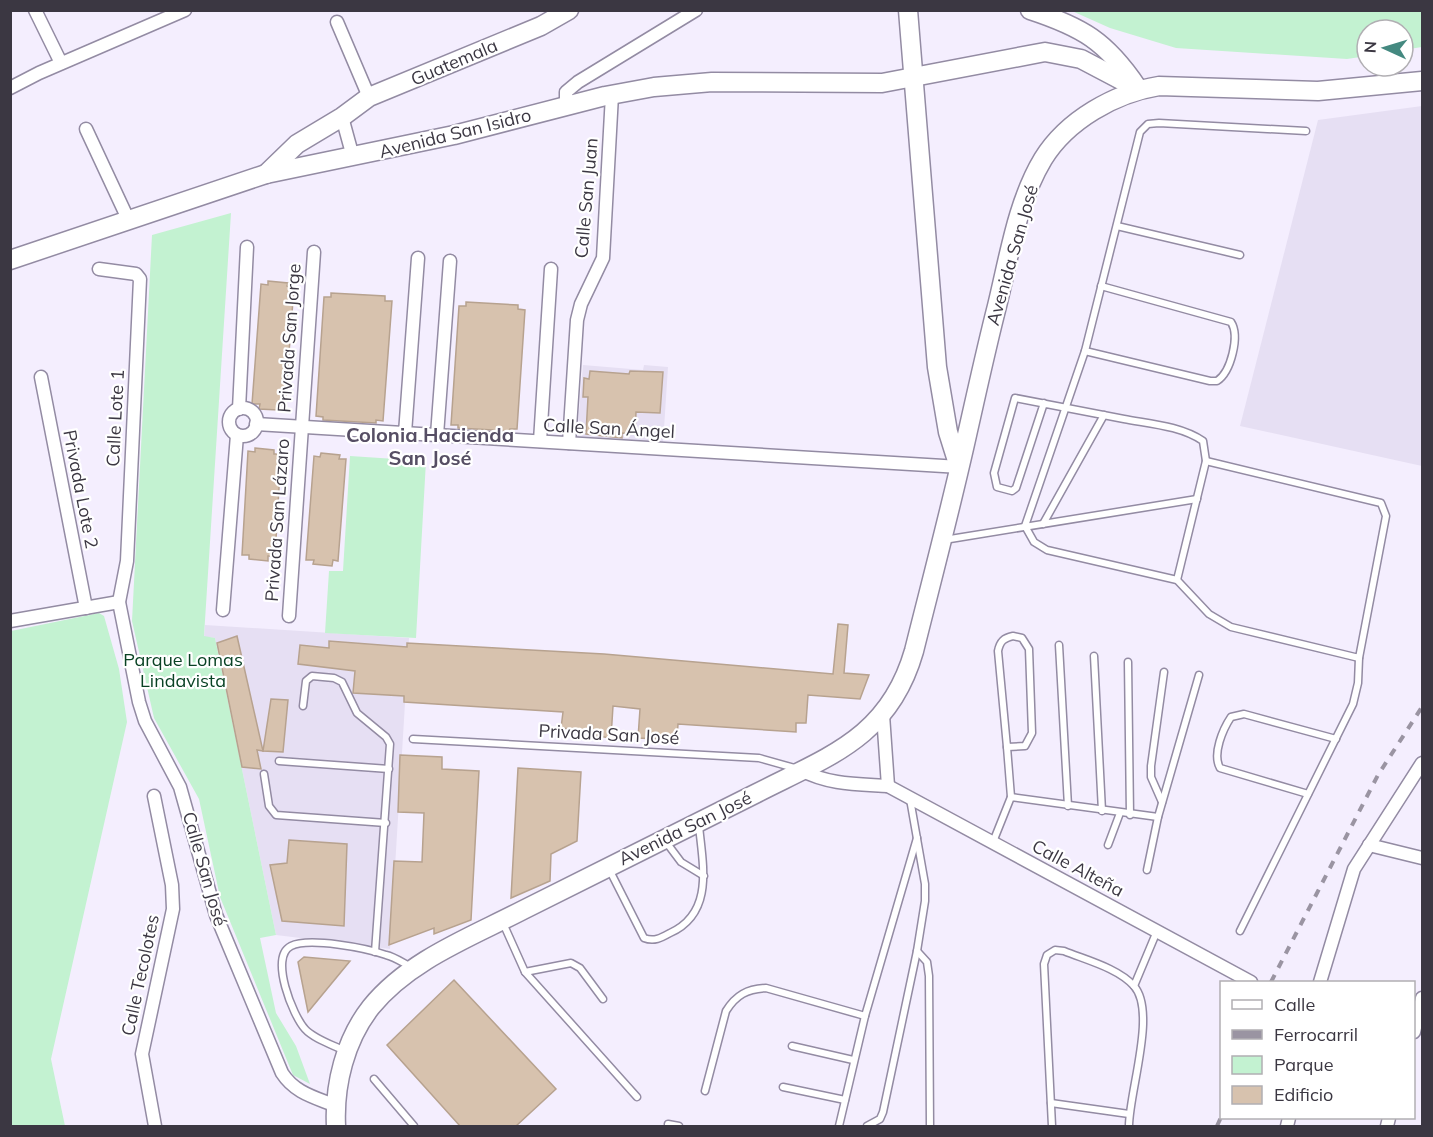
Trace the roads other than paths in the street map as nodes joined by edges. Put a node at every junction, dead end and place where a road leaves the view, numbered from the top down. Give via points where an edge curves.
1 (35, 10) edge
2 (185, 10) edge
3 (569, 10) edge
4 (696, 10) edge
5 (908, 10) edge
6 (1030, 10) edge
7 (338, 22) dead end
8 (61, 63) junction
9 (913, 78) junction
10 (1422, 81) edge
11 (10, 88) edge
12 (1138, 89) junction
13 (612, 95) junction
14 (369, 97) junction
15 (566, 106) junction
16 (342, 117) junction
17 (86, 129) dead end
18 (1306, 131) dead end
19 (353, 157) junction
20 (266, 174) junction
21 (128, 219) junction
22 (1117, 226) junction
23 (248, 247) dead end
24 (314, 252) dead end
25 (1240, 255) dead end
26 (418, 258) dead end
27 (10, 260) edge
28 (450, 261) dead end
29 (99, 269) dead end
30 (551, 269) dead end
31 (1101, 286) junction
32 (1085, 351) junction
33 (41, 376) dead end
34 (1044, 403) junction
35 (1067, 408) junction
36 (239, 409) junction
37 (1104, 416) junction
38 (256, 424) junction
39 (300, 427) junction
40 (405, 433) junction
41 (237, 435) junction
42 (437, 435) junction
43 (540, 441) junction
44 (569, 443) junction
45 (1206, 461) junction
46 (960, 467) junction
47 (1197, 499) junction
48 (1043, 524) junction
49 (1025, 526) junction
50 (941, 540) junction
51 (1177, 580) junction
52 (119, 602) junction
53 (86, 608) junction
54 (223, 610) dead end
55 (289, 616) dead end
56 (10, 621) edge
57 (1059, 645) dead end
58 (1094, 656) dead end
59 (1359, 658) junction
60 (1128, 662) dead end
61 (1164, 672) dead end
62 (1199, 675) dead end
63 (303, 706) dead end
64 (884, 715) junction
65 (413, 739) dead end
66 (1336, 739) junction
67 (1007, 747) junction
68 (279, 761) dead end
69 (1422, 763) edge
70 (389, 769) junction
71 (801, 770) junction
72 (264, 774) dead end
73 (888, 786) junction
74 (1308, 794) junction
75 (154, 796) dead end
76 (1011, 797) junction
77 (910, 799) junction
78 (1162, 802) junction
79 (1068, 806) junction
80 (1102, 811) junction
81 (1120, 813) junction
82 (1130, 815) junction
83 (1158, 817) junction
84 (699, 822) junction
85 (386, 823) junction
86 (917, 838) junction
87 (664, 839) junction
88 (993, 843) junction
89 (1108, 845) dead end
90 (1369, 845) junction
91 (1422, 858) edge
92 (608, 867) junction
93 (1147, 870) dead end
94 (704, 876) junction
95 (502, 921) junction
96 (1157, 930) junction
97 (1240, 931) dead end
98 (917, 951) junction
99 (375, 952) junction
100 (414, 968) junction
101 (525, 972) junction
102 (1249, 981) edge
103 (1320, 981) edge
104 (1134, 986) junction
105 (1422, 998) edge
106 (603, 999) dead end
107 (865, 1016) junction
108 (1416, 1029) edge
109 (792, 1046) dead end
110 (347, 1052) junction
111 (853, 1060) junction
112 (374, 1078) dead end
113 (783, 1087) dead end
114 (705, 1091) dead end
115 (637, 1097) dead end
116 (844, 1100) junction
117 (1051, 1102) junction
118 (336, 1106) junction
119 (1129, 1114) junction
120 (668, 1124) dead end
121 (155, 1126) edge
122 (336, 1126) edge
123 (414, 1126) edge
124 (679, 1126) edge
125 (839, 1126) edge
126 (867, 1126) edge
127 (930, 1126) edge
128 (1052, 1126) edge
129 (1129, 1126) edge

1 - 8 street
2 - 8 street
3 - 14 main road, Guatemala via 542,26
4 - 15 street via 578,82 566,92
5 - 9 main road
6 - 12 main road via 1069,23 1093,37 1120,62
7 - 14 street
8 - 11 street
9 - 12 main road via 981,63 1056,53 1081,59
9 - 13 main road, Avenida San Isidro via 858,84 686,83
9 - 46 main road via 937,366 948,432
10 - 12 main road, Avenida San José via 1318,91 1178,84
12 - 46 main road, Avenida San José via 1091,112 1066,131 1044,157 1029,187 978,380
13 - 15 main road, Avenida San Isidro
13 - 44 street, Calle San Juan via 603,258 577,320
14 - 16 main road, Guatemala
15 - 19 main road, Avenida San Isidro
16 - 19 street
16 - 20 main road, Guatemala via 297,144
17 - 21 street
18 - 22 lane via 1148,124 1140,132
19 - 20 main road, Avenida San Isidro
20 - 21 main road, Avenida San Isidro
21 - 27 main road, Avenida San Isidro
22 - 25 lane
22 - 31 lane
23 - 36 street
24 - 39 street, Privada San Jorge
26 - 40 street
28 - 42 street
29 - 52 street, Calle Lote 1 via 136,274 140,279 127,561
30 - 43 street
31 - 32 lane
31 - 32 lane via 1231,322 1235,335 1229,362 1223,377 1210,381
32 - 35 lane
33 - 53 street, Privada Lote 2
34 - 34 lane via 1015,398 994,473 997,487 1004,491 1016,488
34 - 35 lane
35 - 37 lane
35 - 49 lane
36 - 38 street via 250,411
36 - 41 street via 229,421
37 - 45 lane via 1190,432 1203,441
37 - 48 lane
38 - 39 street, Calle San Ángel
38 - 41 street via 249,434
39 - 40 street, Calle San Ángel
39 - 55 street, Privada San Lázaro
40 - 42 street, Calle San Ángel
41 - 54 street
42 - 43 street, Calle San Ángel
43 - 44 street, Calle San Ángel
44 - 46 street, Calle San Ángel
45 - 47 lane
45 - 59 lane via 1381,503 1386,516
46 - 50 main road, Avenida San José
47 - 48 lane
47 - 51 lane
48 - 49 lane
49 - 50 lane
49 - 51 lane via 1034,542 1047,550
50 - 64 main road, Avenida San José via 906,678
51 - 59 lane via 1209,614 1231,627
52 - 53 street
52 - 118 street, Calle San José via 145,721 180,787 216,915 282,1073 301,1092
53 - 56 street
57 - 79 lane
58 - 80 lane
59 - 66 lane via 1353,704
60 - 82 lane
61 - 78 lane via 1150,766
62 - 78 lane
63 - 70 lane via 306,681 312,676 342,682 357,713 388,740
64 - 71 main road, Avenida San José via 859,737
64 - 73 street
65 - 71 lane, Privada San José via 759,758
66 - 74 lane
66 - 74 lane via 1244,714 1237,714 1227,723 1217,754 1220,768
67 - 67 lane via 1025,746 1032,733 1029,649 1022,638 1013,636 1005,638 998,651
67 - 76 lane
68 - 70 lane
69 - 90 street
70 - 85 lane
71 - 73 street, Calle Alteña via 833,782
71 - 84 main road, Avenida San José
72 - 85 lane via 269,806 276,815
73 - 77 street, Calle Alteña
74 - 97 lane
75 - 121 street, Calle Tecolotes via 173,909 142,1054
76 - 79 lane
76 - 88 lane
77 - 86 lane
77 - 88 street, Calle Alteña
78 - 83 lane
79 - 80 lane
80 - 81 lane
81 - 82 lane
81 - 89 lane
82 - 83 lane
83 - 93 lane
84 - 87 main road, Avenida San José
84 - 94 lane
85 - 99 lane
86 - 98 lane via 925,884
86 - 107 lane
87 - 92 main road, Avenida San José
87 - 94 lane via 681,862
88 - 96 street, Calle Alteña
90 - 91 street
90 - 103 street via 1354,869
92 - 94 lane via 639,933 650,940 685,926 693,918
92 - 95 main road, Avenida San José
95 - 100 main road, Avenida San José
95 - 101 lane
96 - 102 street, Calle Alteña
96 - 104 lane
98 - 126 lane via 883,1112 880,1119
98 - 127 lane via 927,962 929,976
99 - 100 lane
99 - 110 lane via 301,943 289,947 283,955 280,967 294,1014 306,1031
100 - 110 main road, Avenida San José via 370,1008
101 - 106 lane via 571,963 580,968
101 - 115 lane
104 - 117 lane via 1120,975 1064,951 1055,950 1047,955 1044,964
104 - 119 lane via 1142,998 1143,1018
105 - 108 street
107 - 111 lane
107 - 114 lane via 766,988 750,989 733,1000 726,1011
109 - 111 lane
110 - 118 main road, Avenida San José via 339,1076
111 - 116 lane
112 - 123 lane
113 - 116 lane
116 - 125 lane
117 - 119 lane
117 - 128 lane
118 - 122 main road, Avenida San José
119 - 129 lane
120 - 124 lane

